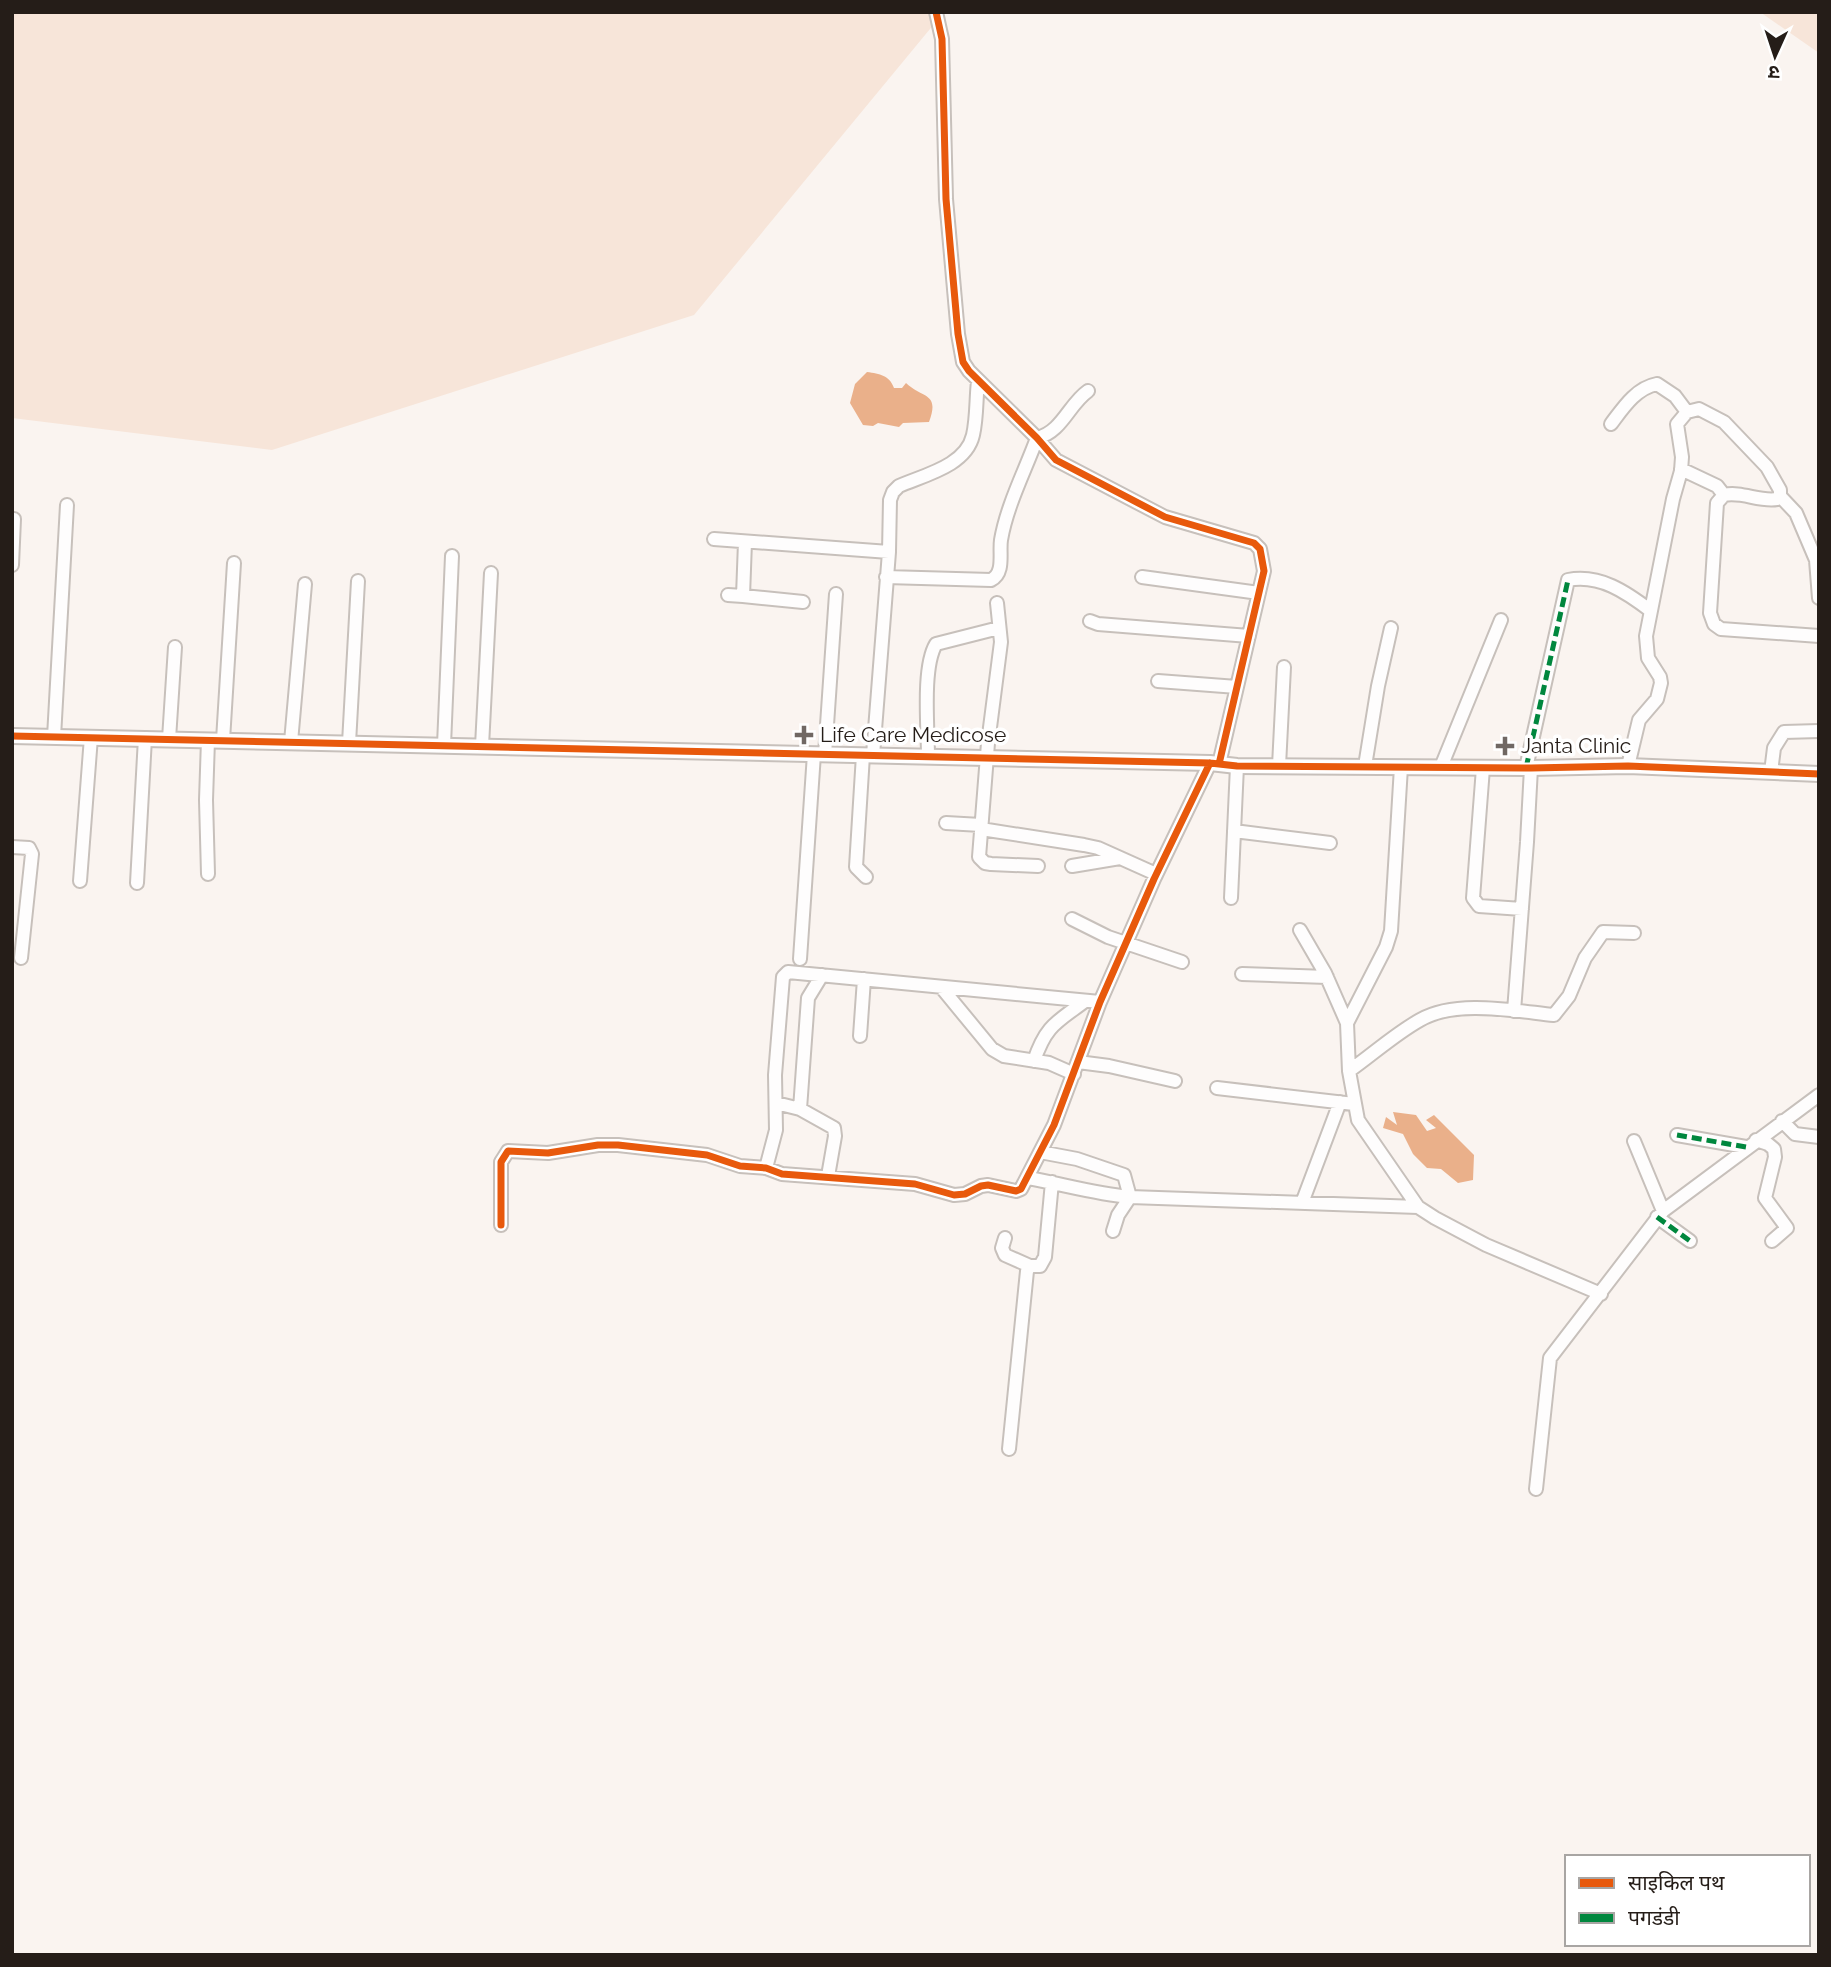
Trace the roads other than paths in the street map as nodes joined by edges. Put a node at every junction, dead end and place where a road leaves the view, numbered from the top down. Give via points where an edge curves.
1 (936, 12) edge
2 (978, 381) junction
3 (1088, 391) dead end
4 (1686, 412) junction
5 (1611, 424) dead end
6 (1037, 438) junction
7 (1681, 468) junction
8 (1724, 495) junction
9 (1780, 496) junction
10 (67, 505) dead end
11 (14, 519) dead end
12 (714, 539) dead end
13 (745, 542) junction
14 (889, 552) junction
15 (452, 556) dead end
16 (234, 564) dead end
17 (12, 565) edge
18 (491, 573) dead end
19 (886, 577) junction
20 (1142, 577) dead end
21 (358, 581) dead end
22 (305, 584) dead end
23 (1259, 593) junction
24 (728, 594) dead end
25 (836, 594) dead end
26 (743, 596) junction
27 (1819, 598) edge
28 (803, 602) dead end
29 (997, 603) dead end
30 (1651, 611) junction
31 (1501, 620) dead end
32 (1090, 621) dead end
33 (999, 628) junction
34 (1391, 628) dead end
35 (1249, 636) junction
36 (1819, 636) edge
37 (175, 647) dead end
38 (1284, 667) dead end
39 (1158, 681) dead end
40 (1237, 687) junction
41 (1819, 732) edge
42 (12, 736) edge
43 (54, 737) junction
44 (91, 737) junction
45 (145, 738) junction
46 (169, 739) junction
47 (216, 740) junction
48 (291, 742) junction
49 (349, 743) junction
50 (444, 745) junction
51 (482, 746) junction
52 (819, 754) junction
53 (868, 755) junction
54 (928, 757) junction
55 (987, 758) junction
56 (1214, 763) junction
57 (1237, 766) junction
58 (1279, 766) junction
59 (1365, 766) junction
60 (1628, 766) junction
61 (1401, 767) junction
62 (1441, 767) junction
63 (1483, 768) junction
64 (1528, 768) junction
65 (1771, 772) junction
66 (1819, 774) edge
67 (946, 823) dead end
68 (981, 827) junction
69 (1234, 831) junction
70 (1329, 843) dead end
71 (12, 847) edge
72 (1121, 858) junction
73 (1038, 866) dead end
74 (1072, 866) dead end
75 (208, 874) dead end
76 (1156, 874) junction
77 (866, 877) dead end
78 (80, 881) dead end
79 (137, 883) dead end
80 (1231, 898) dead end
81 (1522, 909) junction
82 (1072, 919) dead end
83 (1300, 930) dead end
84 (1634, 933) dead end
85 (1125, 944) junction
86 (21, 958) dead end
87 (800, 960) dead end
88 (1182, 962) dead end
89 (1242, 974) dead end
90 (822, 975) junction
91 (1327, 977) junction
92 (864, 979) junction
93 (941, 987) junction
94 (1086, 1001) junction
95 (1100, 1002) junction
96 (1514, 1011) junction
97 (1347, 1023) junction
98 (860, 1036) dead end
99 (1034, 1061) junction
100 (1076, 1068) junction
101 (1349, 1071) junction
102 (1175, 1081) dead end
103 (1217, 1088) dead end
104 (1819, 1095) edge
105 (1340, 1102) junction
106 (776, 1103) junction
107 (1354, 1104) junction
108 (800, 1109) junction
109 (1782, 1121) junction
110 (1676, 1135) dead end
111 (1819, 1137) edge
112 (1634, 1140) dead end
113 (1751, 1144) junction
114 (1040, 1152) junction
115 (766, 1168) junction
116 (828, 1176) junction
117 (1028, 1178) junction
118 (1052, 1182) junction
119 (1130, 1197) junction
120 (1302, 1203) junction
121 (1418, 1207) junction
122 (1660, 1214) junction
123 (500, 1224) dead end
124 (1113, 1231) dead end
125 (1005, 1238) dead end
126 (1690, 1241) dead end
127 (1772, 1241) dead end
128 (1030, 1266) junction
129 (1601, 1294) junction
130 (1009, 1450) dead end
131 (1536, 1489) dead end

1 - 2 street via 942,38 946,199 959,342 963,362
2 - 6 street
2 - 14 street via 973,434 963,454 892,492
3 - 6 street via 1053,429
4 - 5 street via 1675,396 1657,384 1629,401
4 - 7 street via 1678,420
4 - 9 street via 1699,409 1724,422 1767,467
6 - 19 street via 1006,519 996,578
6 - 23 street via 1056,460 1165,517 1254,543 1260,549 1264,571
7 - 8 street via 1717,486
7 - 30 street
8 - 9 street via 1769,501
8 - 36 street via 1717,503 1710,613 1714,624 1721,629
9 - 27 street via 1796,513 1816,560
10 - 43 street
11 - 17 street
12 - 13 street
13 - 14 street
13 - 26 street
14 - 19 street
15 - 50 street
16 - 47 street
18 - 51 street
19 - 53 street
20 - 23 street
21 - 49 street
22 - 48 street
23 - 35 street
24 - 26 street
25 - 52 street
26 - 28 street
29 - 33 street
30 - 60 street via 1646,648 1661,684 1657,699 1639,720
30 - 64 street via 1604,583 1582,577 1568,580
31 - 62 street
32 - 35 street
33 - 54 street via 936,644 931,652
33 - 55 street
34 - 59 street
35 - 40 street
37 - 46 street
38 - 58 street
39 - 40 street
40 - 56 street
41 - 65 street via 1784,732 1774,748
42 - 43 street
43 - 44 street
44 - 45 street
44 - 78 street
45 - 46 street
45 - 79 street
46 - 47 street
47 - 48 street
47 - 75 street
48 - 49 street
49 - 50 street
50 - 51 street
51 - 52 street
52 - 53 street
52 - 87 street
53 - 54 street
53 - 77 street via 856,867
54 - 55 street
55 - 56 street
55 - 68 street
56 - 57 street
56 - 76 street
57 - 58 street
57 - 69 street
58 - 59 street
59 - 61 street
60 - 64 street
60 - 65 street
61 - 62 street
61 - 97 street via 1391,931
62 - 63 street
63 - 64 street
63 - 81 street via 1473,898 1485,908
64 - 81 street
65 - 66 street
67 - 68 street
68 - 72 street via 1084,845
68 - 73 street via 980,860
69 - 70 street
69 - 80 street
71 - 86 street via 29,848 32,854
72 - 74 street
72 - 76 street
76 - 85 street
81 - 96 street
82 - 85 street
83 - 91 street
84 - 96 street via 1603,932 1554,1015
85 - 88 street
85 - 95 street
89 - 91 street
90 - 92 street
90 - 106 street via 788,972 783,977
90 - 108 street via 808,998
91 - 97 street
92 - 93 street
92 - 98 street
93 - 94 street
93 - 99 street via 992,1049
94 - 95 street
94 - 99 street via 1044,1034
95 - 100 street
96 - 101 street via 1446,1011 1421,1019
97 - 101 street
99 - 100 street
100 - 102 street via 1109,1066
100 - 114 street
101 - 107 street
103 - 105 street
104 - 109 street
105 - 107 street
105 - 120 street
106 - 108 street
106 - 115 street via 775,1138
107 - 121 street via 1368,1137
108 - 116 street via 834,1128
109 - 111 street via 1795,1134
109 - 113 street
110 - 113 street
112 - 122 street
113 - 122 street
113 - 127 street via 1768,1144 1774,1149 1765,1199 1787,1228
114 - 117 street
114 - 119 street via 1124,1175
115 - 116 street via 782,1174
115 - 123 street via 740,1166 707,1155 618,1145 556,1153 508,1151 501,1162
116 - 117 street via 915,1184 954,1195 988,1185 1016,1191
117 - 118 street
118 - 119 street
118 - 128 street via 1045,1258 1040,1266
119 - 120 street
119 - 124 street
120 - 121 street
121 - 129 street via 1486,1245
122 - 126 street
122 - 129 street
125 - 128 street via 1004,1255
128 - 130 street
129 - 131 street via 1550,1358

